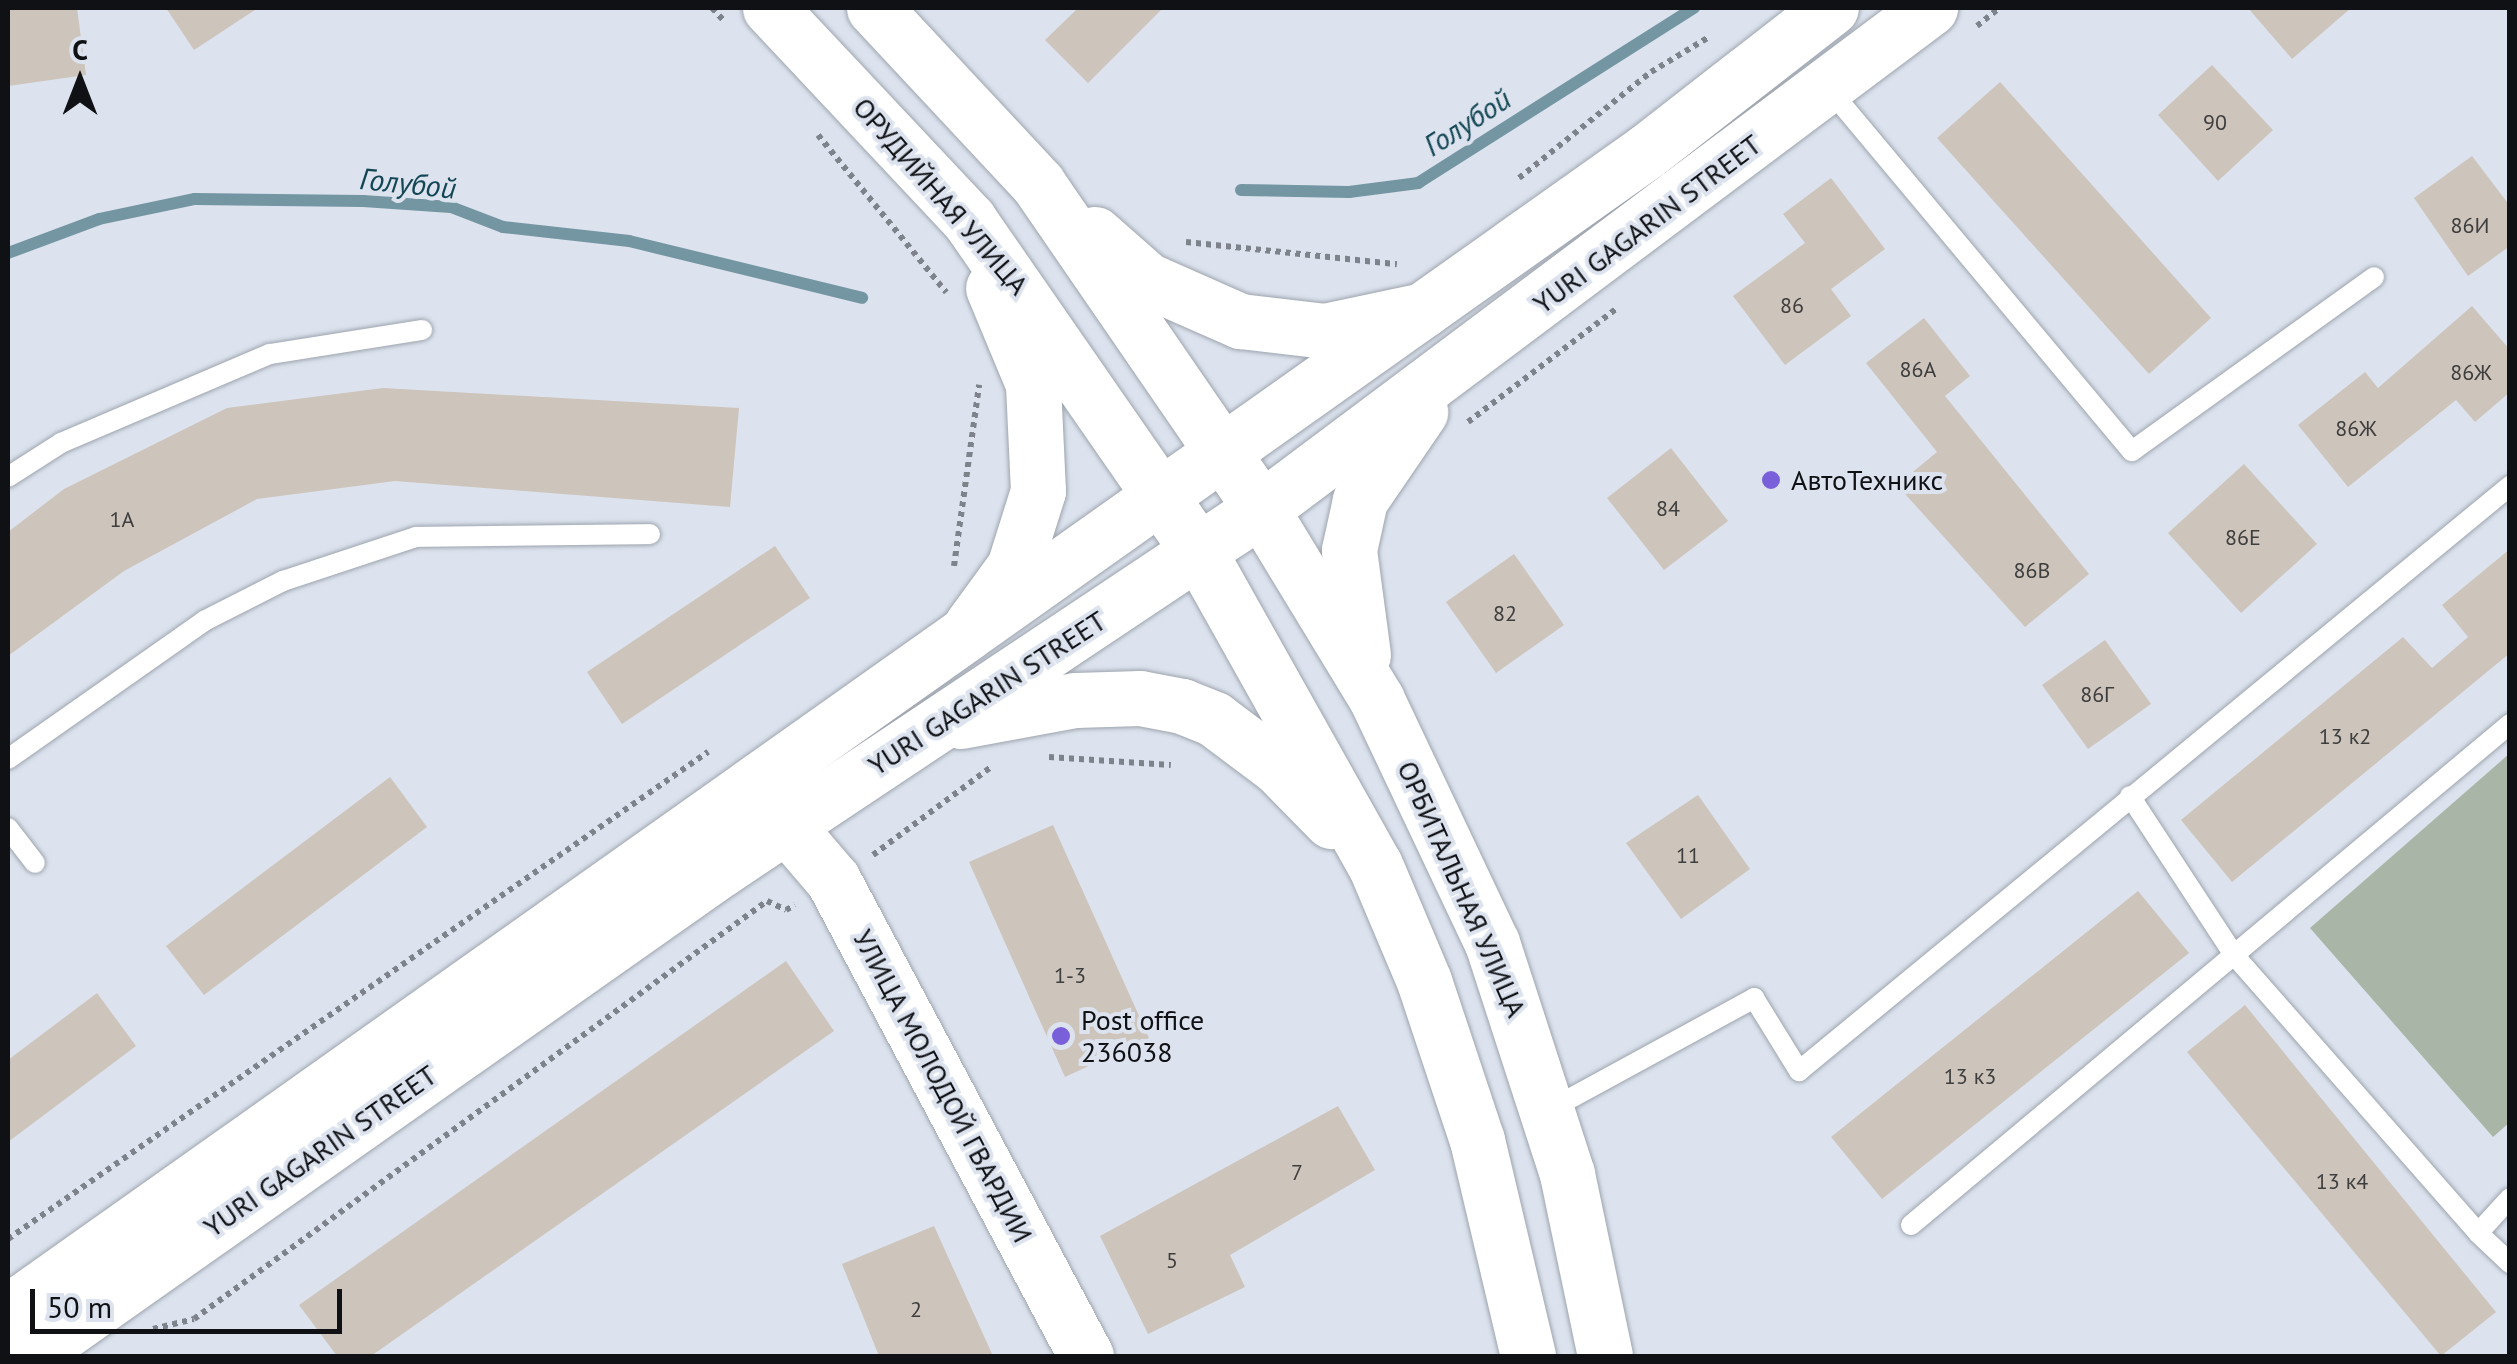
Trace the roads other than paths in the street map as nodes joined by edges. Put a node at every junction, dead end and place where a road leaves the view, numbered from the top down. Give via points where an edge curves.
1 (874, 8) edge
2 (1831, 8) edge
3 (1950, 19) edge
4 (753, 22) edge
5 (1828, 89) junction
6 (1038, 184) junction
7 (969, 220) junction
8 (2374, 277) dead end
9 (1417, 288) junction
10 (422, 330) dead end
11 (1464, 359) junction
12 (1225, 452) junction
13 (8, 476) edge
14 (2510, 486) edge
15 (1162, 497) junction
16 (1262, 509) junction
17 (650, 534) dead end
18 (1199, 552) junction
19 (960, 642) junction
20 (1377, 700) junction
21 (2510, 724) edge
22 (938, 725) junction
23 (8, 759) edge
24 (2130, 796) junction
25 (786, 825) junction
26 (8, 828) edge
27 (35, 863) dead end
28 (1375, 865) junction
29 (2234, 955) junction
30 (1548, 1110) junction
31 (2510, 1198) edge
32 (1911, 1225) dead end
33 (2478, 1233) junction
34 (2510, 1263) edge
35 (8, 1312) edge
36 (29, 1356) edge
37 (1086, 1356) edge
38 (1528, 1356) edge
39 (1605, 1356) edge

1 - 6 main road
2 - 9 main road, YURI GAGARIN STREET
3 - 5 main road, YURI GAGARIN STREET
4 - 7 main road, ОРУДИЙНАЯ УЛИЦА
5 - 8 lane via 2132,451
5 - 11 main road, YURI GAGARIN STREET
6 - 9 main road via 1147,280 1240,321 1325,331
6 - 12 main road
7 - 15 main road, ОРУДИЙНАЯ УЛИЦА
7 - 19 main road via 1033,384 1040,435 1025,539
9 - 12 main road, YURI GAGARIN STREET
10 - 13 lane via 270,354 62,443
11 - 16 main road, YURI GAGARIN STREET
11 - 20 main road via 1388,450 1360,500 1349,550 1352,600
12 - 15 main road, YURI GAGARIN STREET
12 - 16 main road, ОРБИТАЛЬНАЯ УЛИЦА
14 - 24 lane
15 - 18 main road, ОРУДИЙНАЯ УЛИЦА
15 - 19 main road, YURI GAGARIN STREET
16 - 18 main road, YURI GAGARIN STREET
16 - 20 main road, ОРБИТАЛЬНАЯ УЛИЦА
17 - 23 lane via 416,538 283,581 204,621
18 - 22 main road, YURI GAGARIN STREET
18 - 28 main road
19 - 35 main road, YURI GAGARIN STREET
20 - 30 main road, ОРБИТАЛЬНАЯ УЛИЦА via 1492,943
21 - 29 lane
22 - 25 main road, YURI GAGARIN STREET
22 - 28 main road via 1075,700 1140,698 1182,706 1214,719 1278,767
24 - 29 lane
24 - 30 lane via 1799,1071 1754,998
25 - 36 main road, YURI GAGARIN STREET
25 - 37 main road, УЛИЦА МОЛОДОЙ ГВАРДИИ via 833,880
26 - 27 lane
28 - 38 main road via 1472,1125
29 - 32 lane
29 - 33 lane
30 - 39 main road, ОРБИТАЛЬНАЯ УЛИЦА
31 - 33 lane
33 - 34 lane

